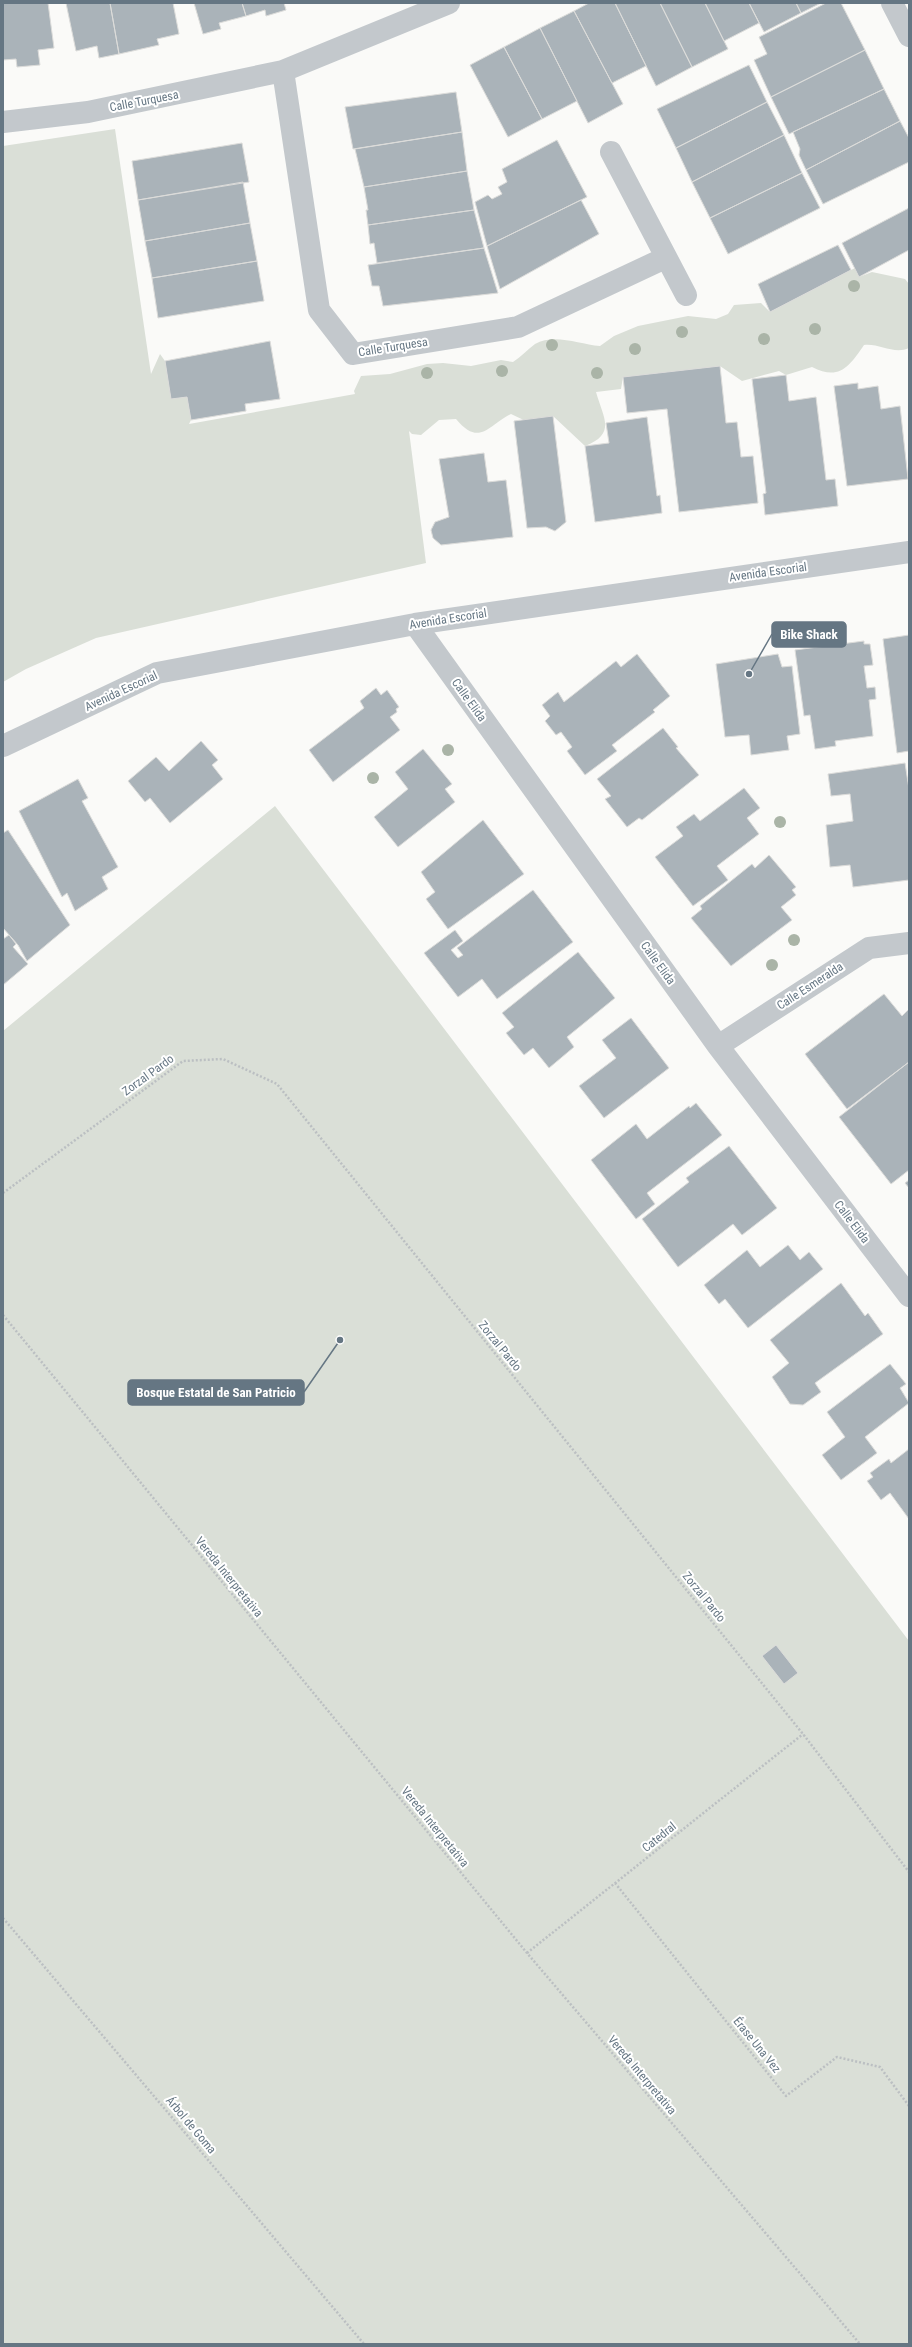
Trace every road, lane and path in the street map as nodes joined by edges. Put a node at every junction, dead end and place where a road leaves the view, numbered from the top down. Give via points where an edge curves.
1 (449, 3) edge
2 (892, 3) edge
3 (909, 36) edge
4 (283, 71) junction
5 (3, 122) edge
6 (611, 152) dead end
7 (665, 258) junction
8 (686, 295) dead end
9 (909, 552) edge
10 (415, 624) junction
11 (3, 746) edge
12 (909, 943) edge
13 (718, 1046) junction
14 (3, 1193) edge
15 (909, 1296) edge
16 (3, 1315) edge
17 (803, 1734) junction
18 (909, 1872) edge
19 (615, 1884) junction
20 (3, 1918) edge
21 (527, 1953) junction
22 (909, 2106) edge
23 (364, 2344) edge
24 (860, 2344) edge

1 - 4 street, Calle Turquesa
2 - 3 street
4 - 5 street, Calle Turquesa via 88,112
4 - 7 street, Calle Turquesa via 319,310 353,354 518,327
6 - 7 street
7 - 8 street
9 - 10 street, Avenida Escorial
10 - 11 street, Avenida Escorial via 157,673
10 - 13 street, Calle Elida
12 - 13 street, Calle Esmeralda via 869,948
13 - 15 street, Calle Elida
14 - 17 path, Zorzal Pardo via 182,1061 223,1059 277,1084
16 - 21 path, Vereda Interpretativa
17 - 18 path, Zorzal Pardo
17 - 19 path, Catedral
19 - 21 path, Catedral
19 - 22 path, Érase Una Vez via 786,2096 837,2057 880,2067
20 - 23 path, Árbol de Goma
21 - 24 path, Vereda Interpretativa

